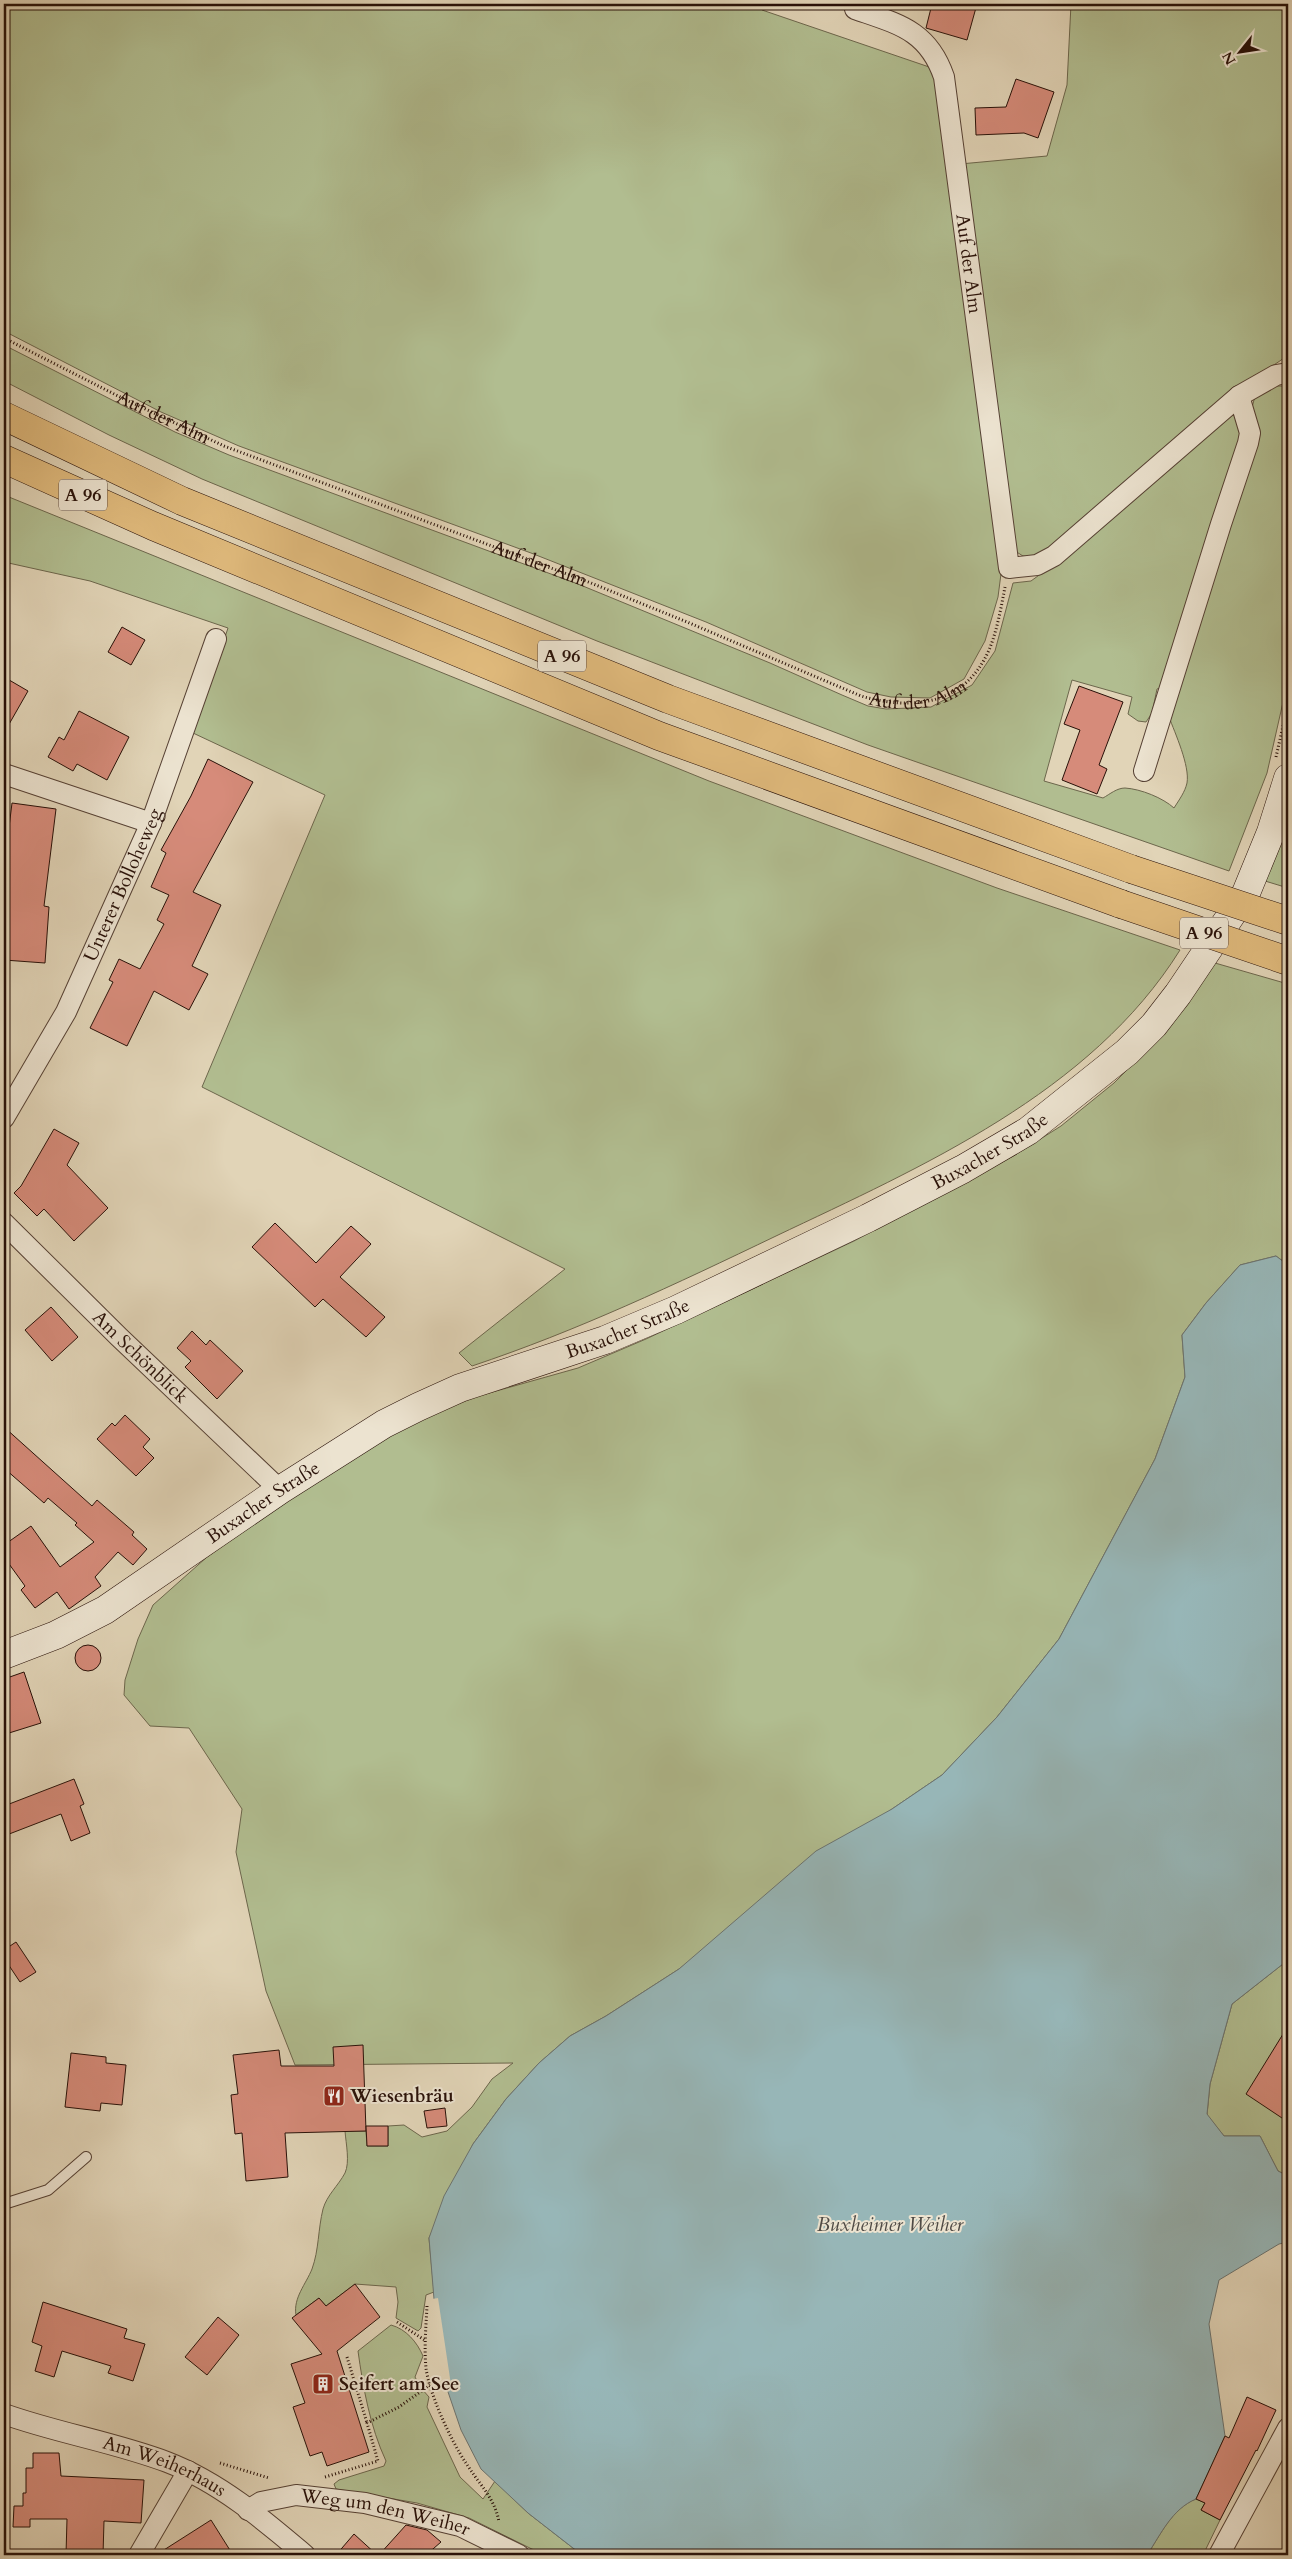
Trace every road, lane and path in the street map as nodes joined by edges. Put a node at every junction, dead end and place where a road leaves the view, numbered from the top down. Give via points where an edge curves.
1 (855, 9) dead end
2 (4, 338) edge
3 (1288, 373) edge
4 (1239, 396) junction
5 (4, 416) edge
6 (4, 459) edge
7 (1009, 568) junction
8 (216, 639) dead end
9 (1288, 704) edge
10 (1281, 770) edge
11 (1144, 771) dead end
12 (4, 774) edge
13 (150, 823) junction
14 (1288, 921) edge
15 (1288, 961) edge
16 (4, 1118) edge
17 (4, 1223) edge
18 (280, 1490) junction
19 (4, 1655) edge
20 (86, 2157) dead end
21 (4, 2204) edge
22 (427, 2306) dead end
23 (397, 2322) dead end
24 (426, 2341) junction
25 (347, 2357) dead end
26 (430, 2384) junction
27 (4, 2414) edge
28 (367, 2423) junction
29 (1288, 2428) edge
30 (188, 2471) junction
31 (322, 2479) dead end
32 (248, 2510) junction
33 (500, 2545) junction
34 (139, 2555) edge
35 (305, 2555) edge
36 (519, 2555) edge
37 (1219, 2555) edge

1 - 7 street, Auf der Alm via 919,35 937,59 944,77
2 - 7 path, Auf der Alm via 224,446 600,587 861,696 886,703 931,702 966,684 988,651
3 - 4 street via 1276,375
4 - 7 street via 1054,556 1037,565
4 - 11 street via 1250,433 1248,444
5 - 14 highway, A 96, bridge via 182,501 659,696 1131,869
6 - 15 highway, A 96, bridge via 153,526 659,736 1121,904
8 - 13 street, Unterer Bolloheweg
9 - 10 path
10 - 18 street, Buxacher Straße via 1271,832 1246,893 1209,949 1166,1009 1127,1052 1048,1117 999,1148 820,1242 676,1310 605,1340 469,1385 418,1407
12 - 13 street
13 - 16 street, Unterer Bolloheweg via 66,1012
17 - 18 street, Am Schönblick
18 - 19 street, Buxacher Straße via 105,1610 56,1635
20 - 21 lane via 48,2190
22 - 24 path
23 - 24 path
24 - 26 path
25 - 28 path
26 - 28 path via 399,2407
26 - 33 path via 453,2439 493,2501 499,2520
27 - 30 street, Am Weiherhaus via 134,2451
28 - 31 path via 378,2461
29 - 37 street
30 - 32 street, Am Weiherhaus
30 - 34 street
32 - 33 street, Weg um den Weiher via 261,2502 296,2496 341,2500 409,2512 460,2526
32 - 35 street, Am Weiherhaus
33 - 36 street, Weg um den Weiher

